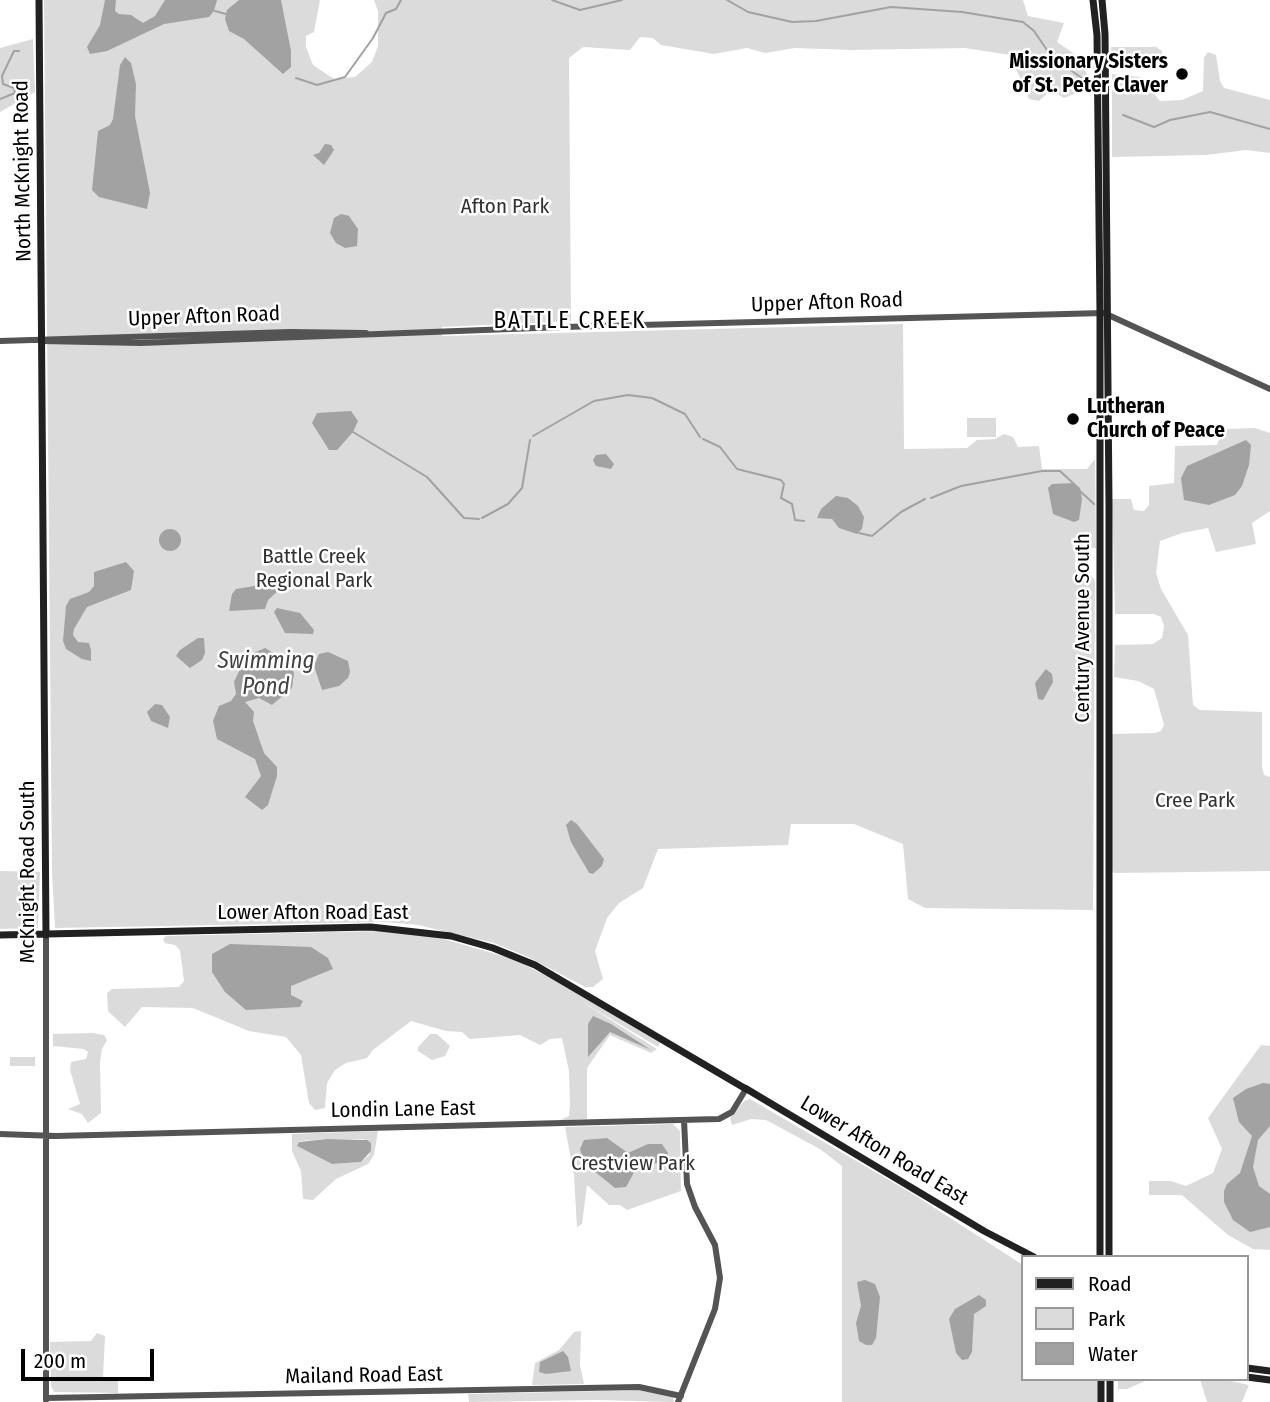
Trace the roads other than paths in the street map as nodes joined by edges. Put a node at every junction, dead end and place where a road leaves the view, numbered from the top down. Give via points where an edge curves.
1 (39, 0) edge
2 (1093, 0) edge
3 (1102, 0) edge
4 (1104, 313) junction
5 (0, 341) edge
6 (42, 341) junction
7 (1270, 389) edge
8 (0, 935) edge
9 (46, 935) junction
10 (746, 1089) junction
11 (684, 1120) junction
12 (0, 1134) edge
13 (46, 1136) junction
14 (1004, 1243) junction
15 (1030, 1255) edge
16 (1100, 1255) edge
17 (1110, 1255) edge
18 (1021, 1256) edge
19 (1249, 1368) edge
20 (1270, 1371) edge
21 (1249, 1377) edge
22 (1270, 1380) edge
23 (1101, 1381) edge
24 (1110, 1381) edge
25 (679, 1399) edge
26 (46, 1400) edge
27 (1101, 1402) edge
28 (1110, 1402) edge

1 - 6 main road, North McKnight Road
2 - 4 main road, Century Avenue South
3 - 4 main road, Century Avenue South
4 - 6 street, Upper Afton Road
4 - 7 street, Upper Afton Road
4 - 16 main road, Century Avenue South
4 - 17 main road, Century Avenue South
5 - 6 street, Upper Afton Road
6 - 9 main road, McKnight Road South
8 - 9 main road, Lower Afton Road East
9 - 10 main road, Lower Afton Road East via 360,927 439,933 536,965
9 - 13 street, McKnight Road South
10 - 11 street, Londin Lane East via 726,1117
10 - 14 main road, Lower Afton Road East
11 - 13 street, Londin Lane East
11 - 25 street via 686,1181 716,1248 720,1278 715,1309
12 - 13 street, Londin Lane East
13 - 26 street, McKnight Road South
14 - 15 main road, Lower Afton Road East
14 - 18 main road, Lower Afton Road East
19 - 20 main road
21 - 22 main road
23 - 27 main road
24 - 28 main road
25 - 26 street, Mailand Road East via 660,1389 639,1387

